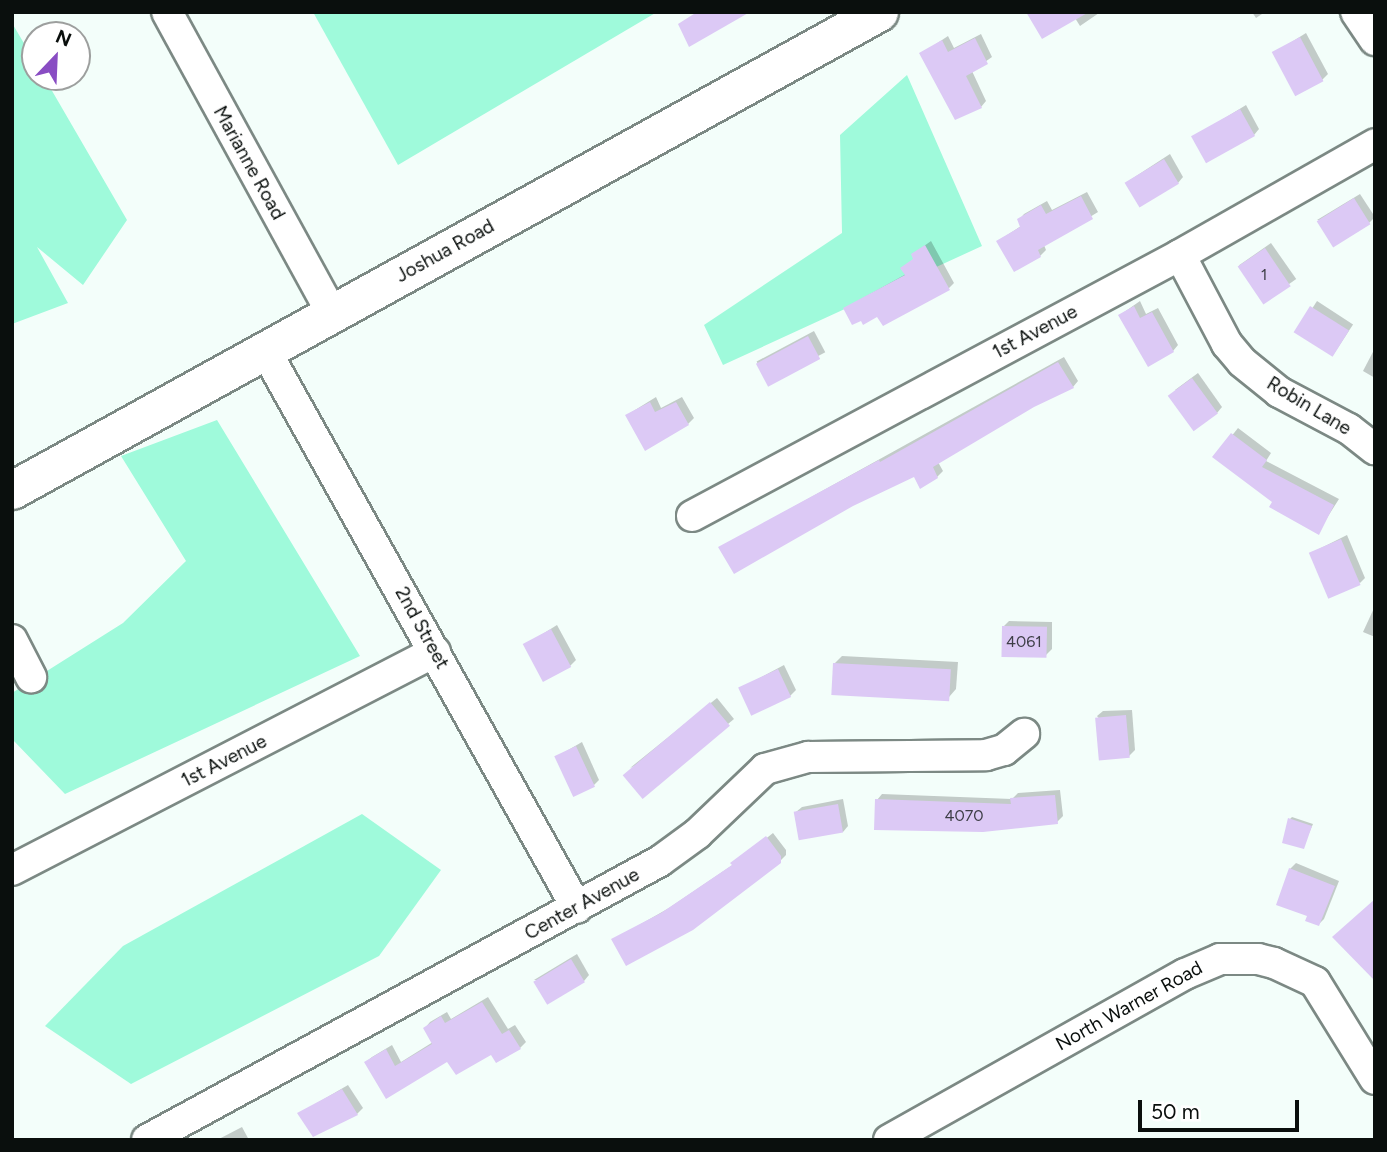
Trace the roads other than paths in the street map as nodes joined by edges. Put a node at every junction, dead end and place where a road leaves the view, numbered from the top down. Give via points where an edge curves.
1 (167, 12) edge
2 (879, 12) edge
3 (1356, 12) edge
4 (1375, 40) edge
5 (1375, 144) edge
6 (1180, 255) junction
7 (332, 313) junction
8 (265, 350) junction
9 (1375, 449) edge
10 (12, 490) edge
11 (692, 516) dead end
12 (12, 640) edge
13 (435, 652) junction
14 (32, 677) dead end
15 (1024, 734) dead end
16 (12, 870) edge
17 (577, 908) junction
18 (1375, 1079) edge
19 (147, 1140) edge
20 (889, 1140) edge

1 - 7 street, Marianne Road
2 - 7 main road, Joshua Road
3 - 4 street
5 - 6 street, 1st Avenue
6 - 9 street, Robin Lane via 1227,344 1242,362 1279,392 1349,429
6 - 11 street, 1st Avenue
7 - 8 main road, Joshua Road
8 - 10 main road, Joshua Road
8 - 13 street, 2nd Street
12 - 14 street
13 - 16 street, 1st Avenue
13 - 17 street, 2nd Street
15 - 17 street, Center Avenue via 1004,750 986,755 808,757 765,769 680,849
17 - 19 street, Center Avenue
18 - 20 street, North Warner Road via 1315,982 1258,959 1220,959 1185,974

